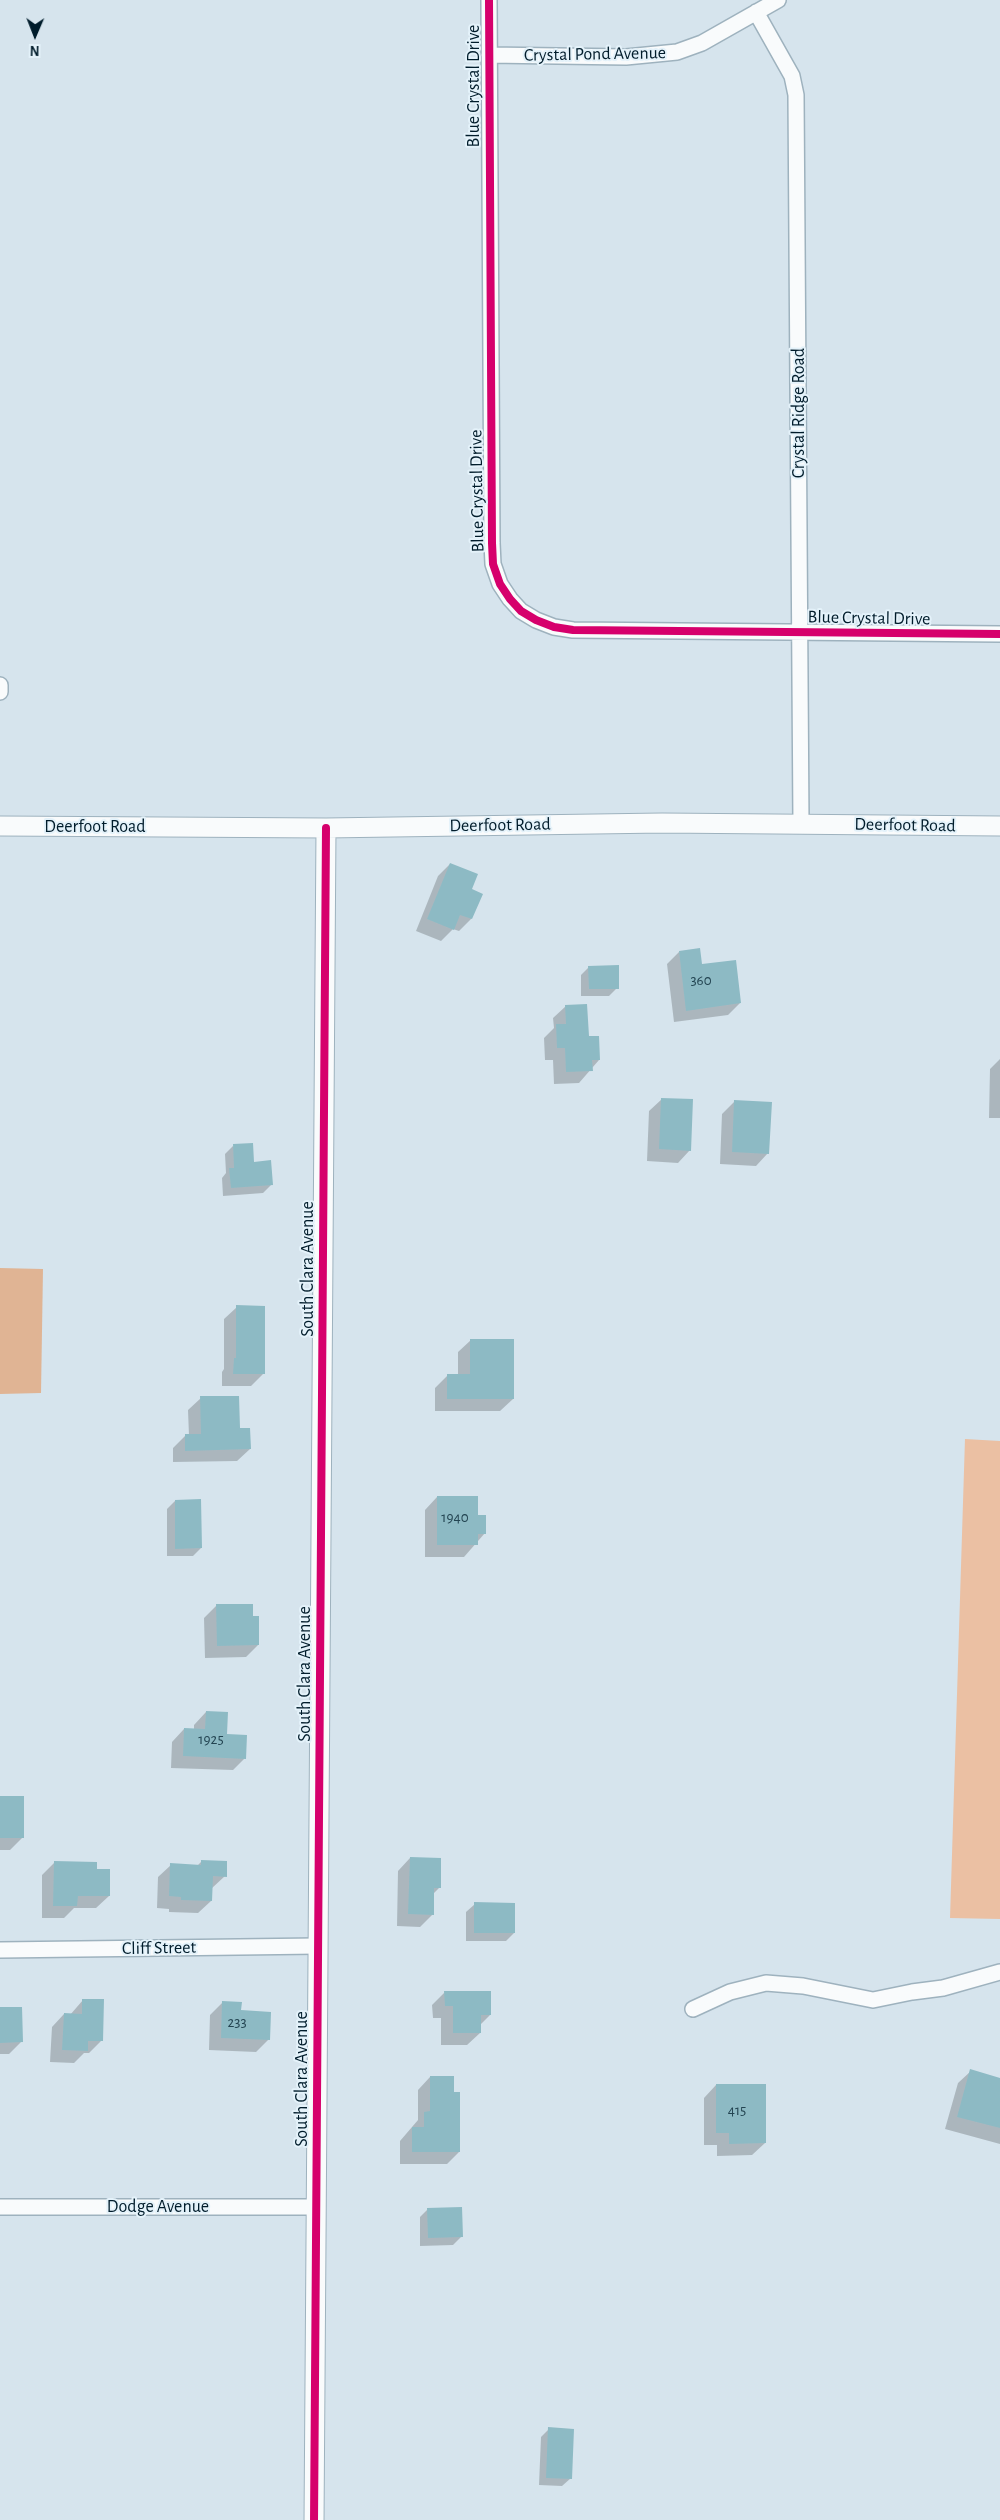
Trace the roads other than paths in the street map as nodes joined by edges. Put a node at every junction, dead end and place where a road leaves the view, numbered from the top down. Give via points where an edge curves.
1 (489, 0) edge
2 (778, 0) edge
3 (756, 12) junction
4 (489, 55) junction
5 (800, 632) junction
6 (1000, 634) edge
7 (0, 685) edge
8 (0, 692) edge
9 (800, 824) junction
10 (0, 826) edge
11 (1000, 826) edge
12 (326, 828) junction
13 (318, 1946) junction
14 (0, 1950) edge
15 (1000, 1972) edge
16 (693, 2009) dead end
17 (0, 2207) edge
18 (316, 2207) junction
19 (314, 2520) edge

1 - 4 street, Blue Crystal Drive
2 - 3 street, Crystal Pond Avenue
3 - 4 street, Crystal Pond Avenue via 702,43 653,56
3 - 5 street, Crystal Ridge Road via 788,70 796,95
4 - 5 street, Blue Crystal Drive via 492,543 493,564 500,584 521,611 563,629
5 - 6 street, Blue Crystal Drive
5 - 9 street, Crystal Ridge Road
7 - 8 street
9 - 11 street, Deerfoot Road
9 - 12 street, Deerfoot Road
10 - 12 street, Deerfoot Road
12 - 13 street, South Clara Avenue
13 - 14 street, Cliff Street
13 - 18 street, South Clara Avenue
15 - 16 street via 943,1988 873,2000 803,1986 766,1983 730,1992
17 - 18 street, Dodge Avenue
18 - 19 street, South Clara Avenue

